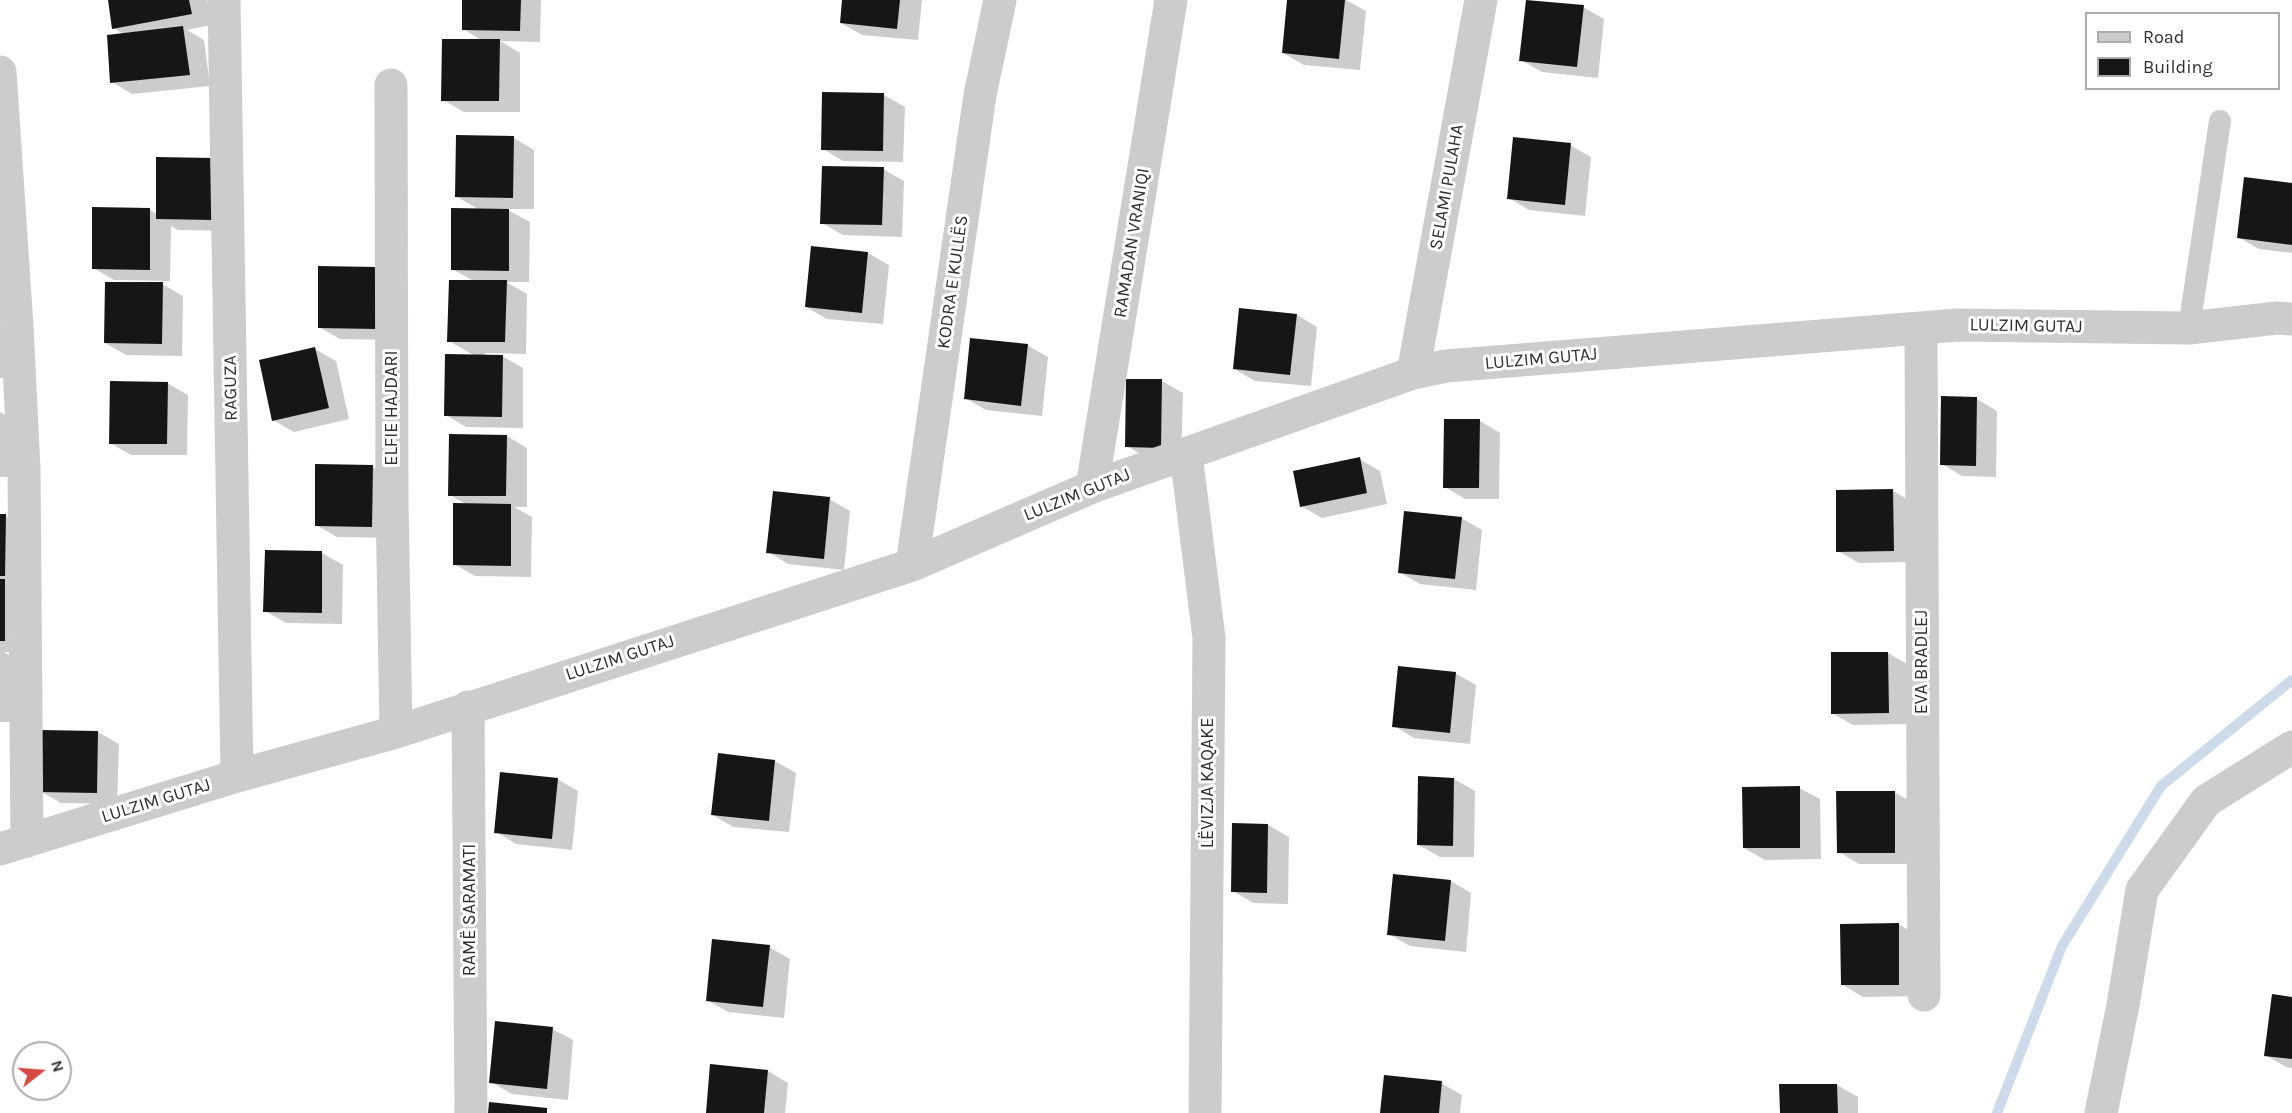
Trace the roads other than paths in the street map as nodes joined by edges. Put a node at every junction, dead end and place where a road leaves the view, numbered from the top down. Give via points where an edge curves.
1 (224, 0) edge
2 (1000, 0) edge
3 (1171, 0) edge
4 (1481, 0) edge
5 (0, 72) edge
6 (392, 84) dead end
7 (2220, 121) dead end
8 (2292, 319) edge
9 (1921, 328) junction
10 (2189, 328) junction
11 (1413, 373) junction
12 (1186, 454) junction
13 (1092, 487) junction
14 (912, 565) junction
15 (468, 707) junction
16 (396, 732) junction
17 (2292, 747) edge
18 (237, 776) junction
19 (14, 845) edge
20 (1924, 995) dead end
21 (471, 1113) edge
22 (1204, 1113) edge
23 (2101, 1113) edge

1 - 18 street, RAGUZA
2 - 14 street, KODRA E KULLËS via 980,95
3 - 13 street, RAMADAN VRANIQI
4 - 11 street, SELAMI PULAHA
5 - 19 street via 24,469
6 - 16 street, ELFIE HAJDARI
7 - 10 lane
8 - 10 street, LULZIM GUTAJ
9 - 10 street, LULZIM GUTAJ
9 - 11 street, LULZIM GUTAJ via 1446,366
9 - 20 street, EVA BRADLEJ
11 - 12 street, LULZIM GUTAJ
12 - 13 street, LULZIM GUTAJ
12 - 22 street, LËVIZJA KAQAKE via 1209,638
13 - 14 street, LULZIM GUTAJ
14 - 15 street, LULZIM GUTAJ
15 - 16 street, LULZIM GUTAJ
15 - 21 street, RAMË SARAMATI
16 - 18 street, LULZIM GUTAJ
17 - 23 street via 2206,801 2142,890
18 - 19 street, LULZIM GUTAJ

